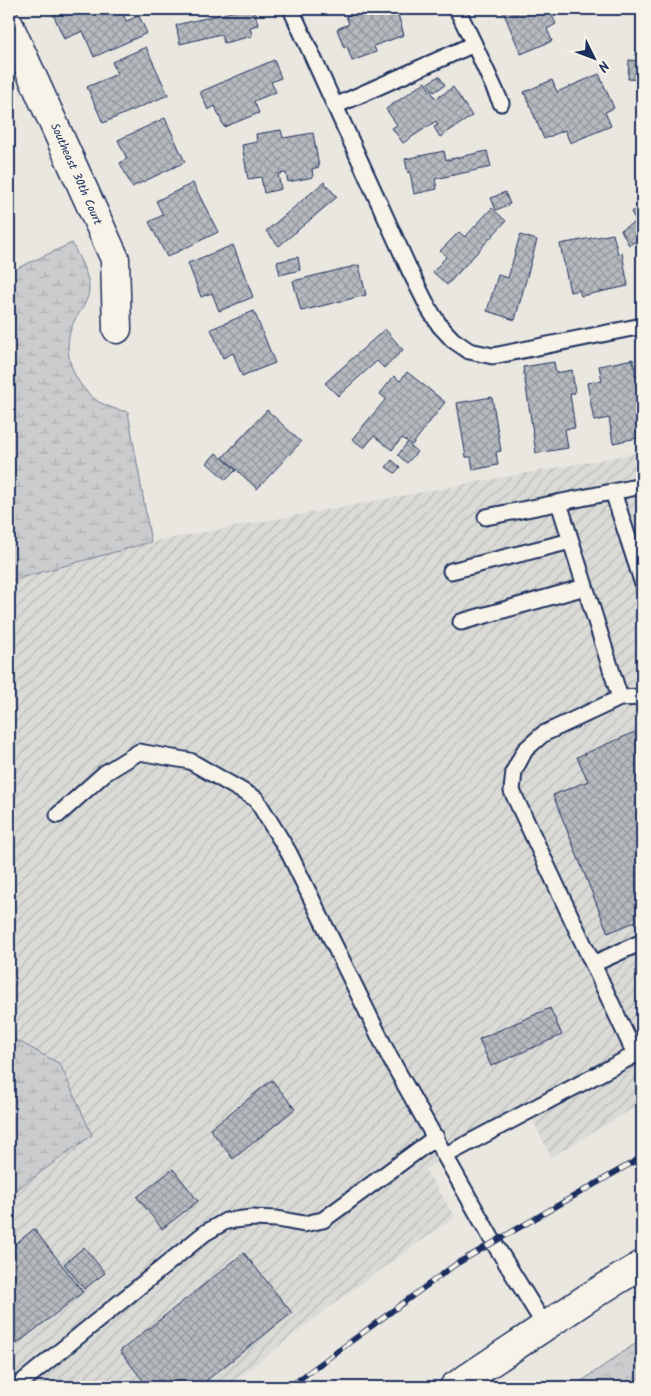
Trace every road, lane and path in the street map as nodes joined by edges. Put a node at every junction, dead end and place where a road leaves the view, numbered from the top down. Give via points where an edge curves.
1 (290, 9) edge
2 (457, 9) edge
3 (9, 25) edge
4 (474, 44) junction
5 (501, 103) dead end
6 (335, 106) junction
7 (642, 326) edge
8 (117, 328) dead end
9 (642, 486) edge
10 (613, 492) junction
11 (559, 503) junction
12 (486, 518) dead end
13 (571, 541) junction
14 (451, 571) dead end
15 (642, 581) edge
16 (585, 587) junction
17 (461, 622) dead end
18 (642, 697) edge
19 (620, 698) junction
20 (58, 815) dead end
21 (642, 942) edge
22 (593, 964) junction
23 (639, 1052) edge
24 (436, 1138) junction
25 (446, 1155) junction
26 (642, 1264) edge
27 (545, 1326) junction
28 (16, 1387) edge
29 (454, 1387) edge

1 - 6 lane
2 - 4 lane
3 - 8 street, Southeast 30th Court via 115,260
4 - 5 lane
4 - 6 lane
6 - 7 lane via 429,309 453,340 469,351 493,356
9 - 10 lane
10 - 11 lane
10 - 15 lane
11 - 12 lane
11 - 13 lane
13 - 14 lane
13 - 16 lane
16 - 17 lane
16 - 19 lane
18 - 19 lane
19 - 22 lane via 542,734 525,750 514,771 512,791
20 - 24 lane via 105,773 139,752 190,761 256,799 290,853 390,1058
21 - 22 lane
22 - 23 lane
23 - 25 lane
24 - 25 lane
24 - 28 lane via 323,1220 304,1224 252,1218 226,1221 205,1233
25 - 27 lane via 494,1243
26 - 27 street
27 - 29 street

